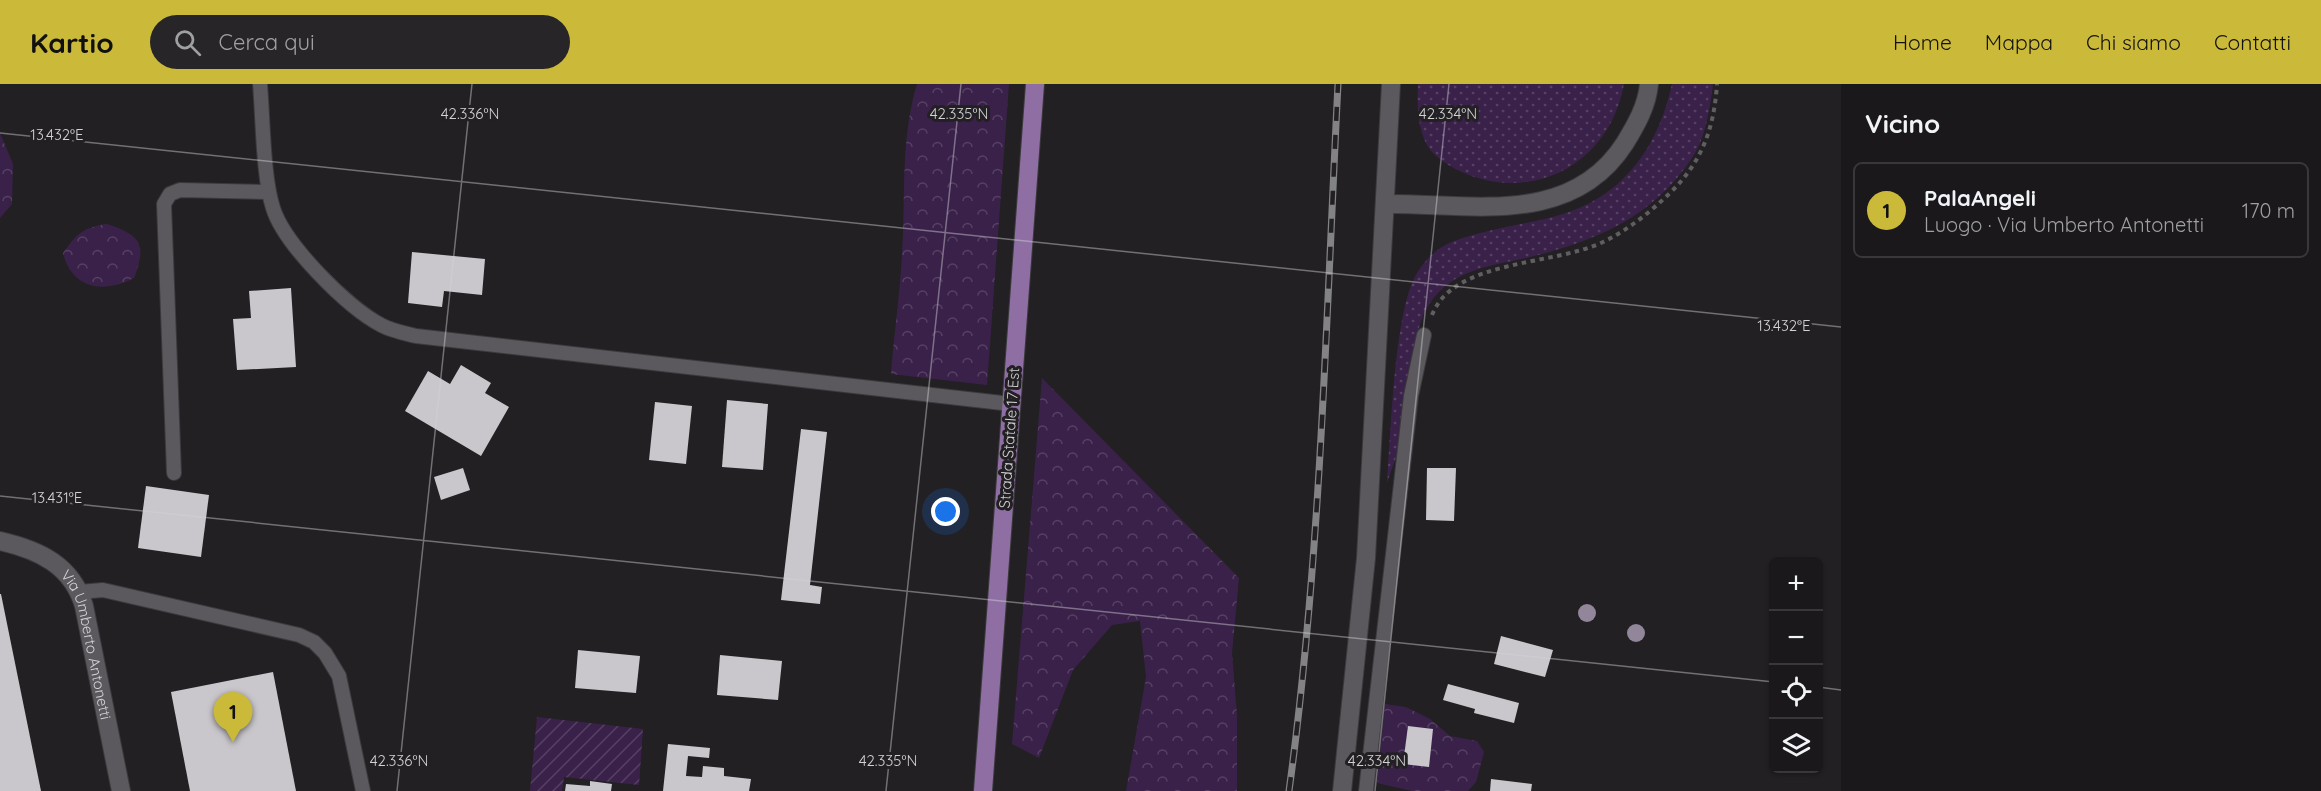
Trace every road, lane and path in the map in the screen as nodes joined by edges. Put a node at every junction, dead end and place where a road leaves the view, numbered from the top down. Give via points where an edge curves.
1 (261, 84) edge
2 (1035, 84) edge
3 (1391, 84) edge
4 (1649, 84) edge
5 (1717, 84) edge
6 (269, 192) junction
7 (1385, 204) junction
8 (1424, 335) joint
9 (1011, 404) junction
10 (174, 473) dead end
11 (0, 542) edge
12 (79, 592) junction
13 (121, 791) edge
14 (363, 791) edge
15 (983, 791) edge
16 (1342, 791) edge
17 (1366, 791) edge

1 - 6 lane
2 - 9 main road, Strada Statale 17 Est
3 - 7 street
4 - 7 street via 1638,122 1619,153 1596,176 1559,197 1536,204 1495,207
5 - 8 path via 1715,113 1699,160 1646,216 1602,243 1530,264 1489,271 1457,284 1435,307
6 - 9 lane via 280,224 311,265 364,313 400,332
6 - 10 lane via 180,190 170,194 164,204
7 - 16 street via 1366,558
8 - 17 lane via 1411,396
9 - 15 main road, Strada Statale 17 Est
11 - 12 street, Via Umberto Antonetti via 53,561 70,576
12 - 13 street, Via Umberto Antonetti
12 - 14 lane via 111,591 291,632 314,642 331,660 339,676

